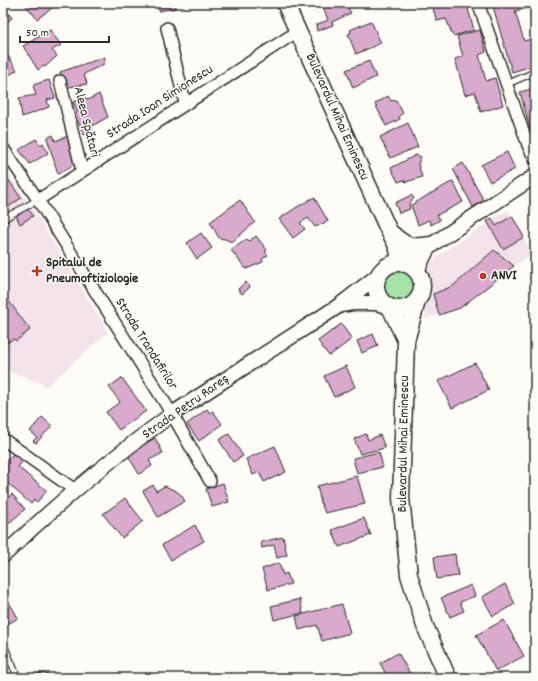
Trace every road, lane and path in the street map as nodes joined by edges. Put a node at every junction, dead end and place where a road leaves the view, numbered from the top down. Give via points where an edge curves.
1 (285, 3) edge
2 (478, 3) edge
3 (167, 28) dead end
4 (298, 31) junction
5 (535, 72) edge
6 (60, 81) dead end
7 (507, 84) junction
8 (186, 103) junction
9 (3, 148) edge
10 (535, 159) edge
11 (82, 171) junction
12 (535, 176) edge
13 (38, 200) junction
14 (3, 220) edge
15 (389, 230) junction
16 (431, 245) junction
17 (393, 266) junction
18 (417, 271) junction
19 (417, 300) junction
20 (340, 305) junction
21 (389, 306) junction
22 (406, 342) junction
23 (172, 414) junction
24 (3, 439) edge
25 (210, 481) dead end
26 (75, 490) junction
27 (3, 556) edge
28 (3, 643) edge
29 (18, 678) edge
30 (32, 678) edge
31 (47, 678) edge
32 (448, 678) edge

1 - 4 main road, Bulevardul Mihai Eminescu
2 - 7 street
3 - 8 street
4 - 8 street, Strada Ioan Simionescu
4 - 15 main road, Bulevardul Mihai Eminescu
5 - 7 lane
6 - 11 street, Aleea Spătari
7 - 10 street
8 - 11 street, Strada Ioan Simionescu
9 - 13 street, Strada Trandafirilor
11 - 13 street, Strada Ioan Simionescu
12 - 16 street, Strada Petru Rareș
13 - 14 lane
13 - 23 street, Strada Trandafirilor
15 - 16 main road via 405,244 414,247
15 - 17 main road, Bulevardul Mihai Eminescu via 399,253
16 - 17 street, Strada Petru Rareș
16 - 18 street, Strada Petru Rareș
17 - 18 main road via 411,266
17 - 20 street, Strada Petru Rareș
17 - 21 main road via 377,280 376,288 382,301
18 - 19 main road via 423,286
19 - 21 main road via 412,306 405,308
19 - 22 main road, Bulevardul Mihai Eminescu
20 - 21 street via 375,303
20 - 23 street, Strada Petru Rareș
21 - 22 main road
22 - 32 main road, Bulevardul Mihai Eminescu via 401,498 410,575 425,626
23 - 25 street, Strada Trandafirilor
23 - 26 street, Strada Petru Rareș
24 - 26 street
26 - 27 street, Strada Petru Rareș
28 - 29 lane
30 - 31 lane

